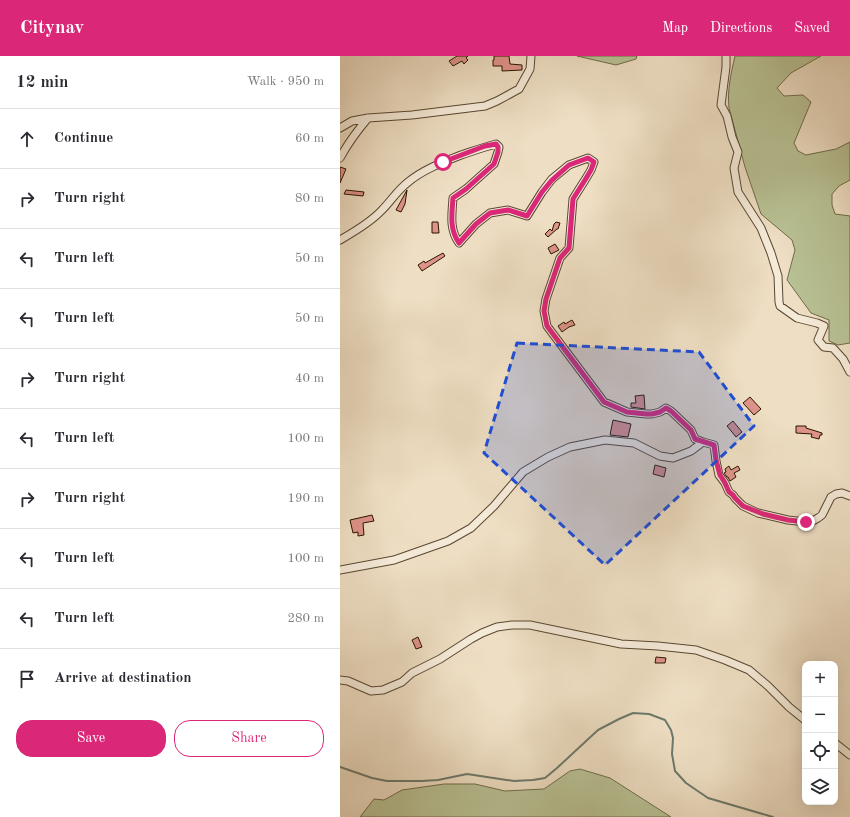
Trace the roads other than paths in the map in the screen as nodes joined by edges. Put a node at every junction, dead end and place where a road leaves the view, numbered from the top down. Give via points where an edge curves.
1 (531, 56) edge
2 (726, 56) edge
3 (368, 118) junction
4 (340, 128) edge
5 (340, 158) edge
6 (340, 240) edge
7 (850, 372) edge
8 (703, 442) junction
9 (850, 496) edge
10 (340, 570) edge
11 (340, 680) edge
12 (802, 718) edge
13 (838, 745) edge
14 (850, 755) edge

1 - 3 street via 530,69 519,89 485,106
2 - 7 street via 721,105 738,152 734,168 738,192 761,228 771,253 778,276 780,306 797,318 824,326 818,340 824,347 833,348
3 - 4 street via 352,121
3 - 5 street via 356,131
6 - 8 street via 382,211 408,182 423,172 485,146 496,144 498,147 494,164 453,198 452,230 459,243 490,213 508,210 527,216 552,180 569,165 588,158 594,162 573,199 569,248 560,258 546,299 544,311 547,326 604,402 627,412 646,414 660,412 666,408 691,430 695,439
8 - 9 street via 714,445 718,471 729,492 743,506 758,512 788,520 811,522 822,515 836,494
8 - 10 street via 691,451 673,458 660,456 634,443 605,440 570,447 523,472 471,528 448,541 394,560
11 - 12 street via 371,691 382,690 402,682 412,673 482,633 497,627 530,625 621,644 696,650 749,670
13 - 14 street

